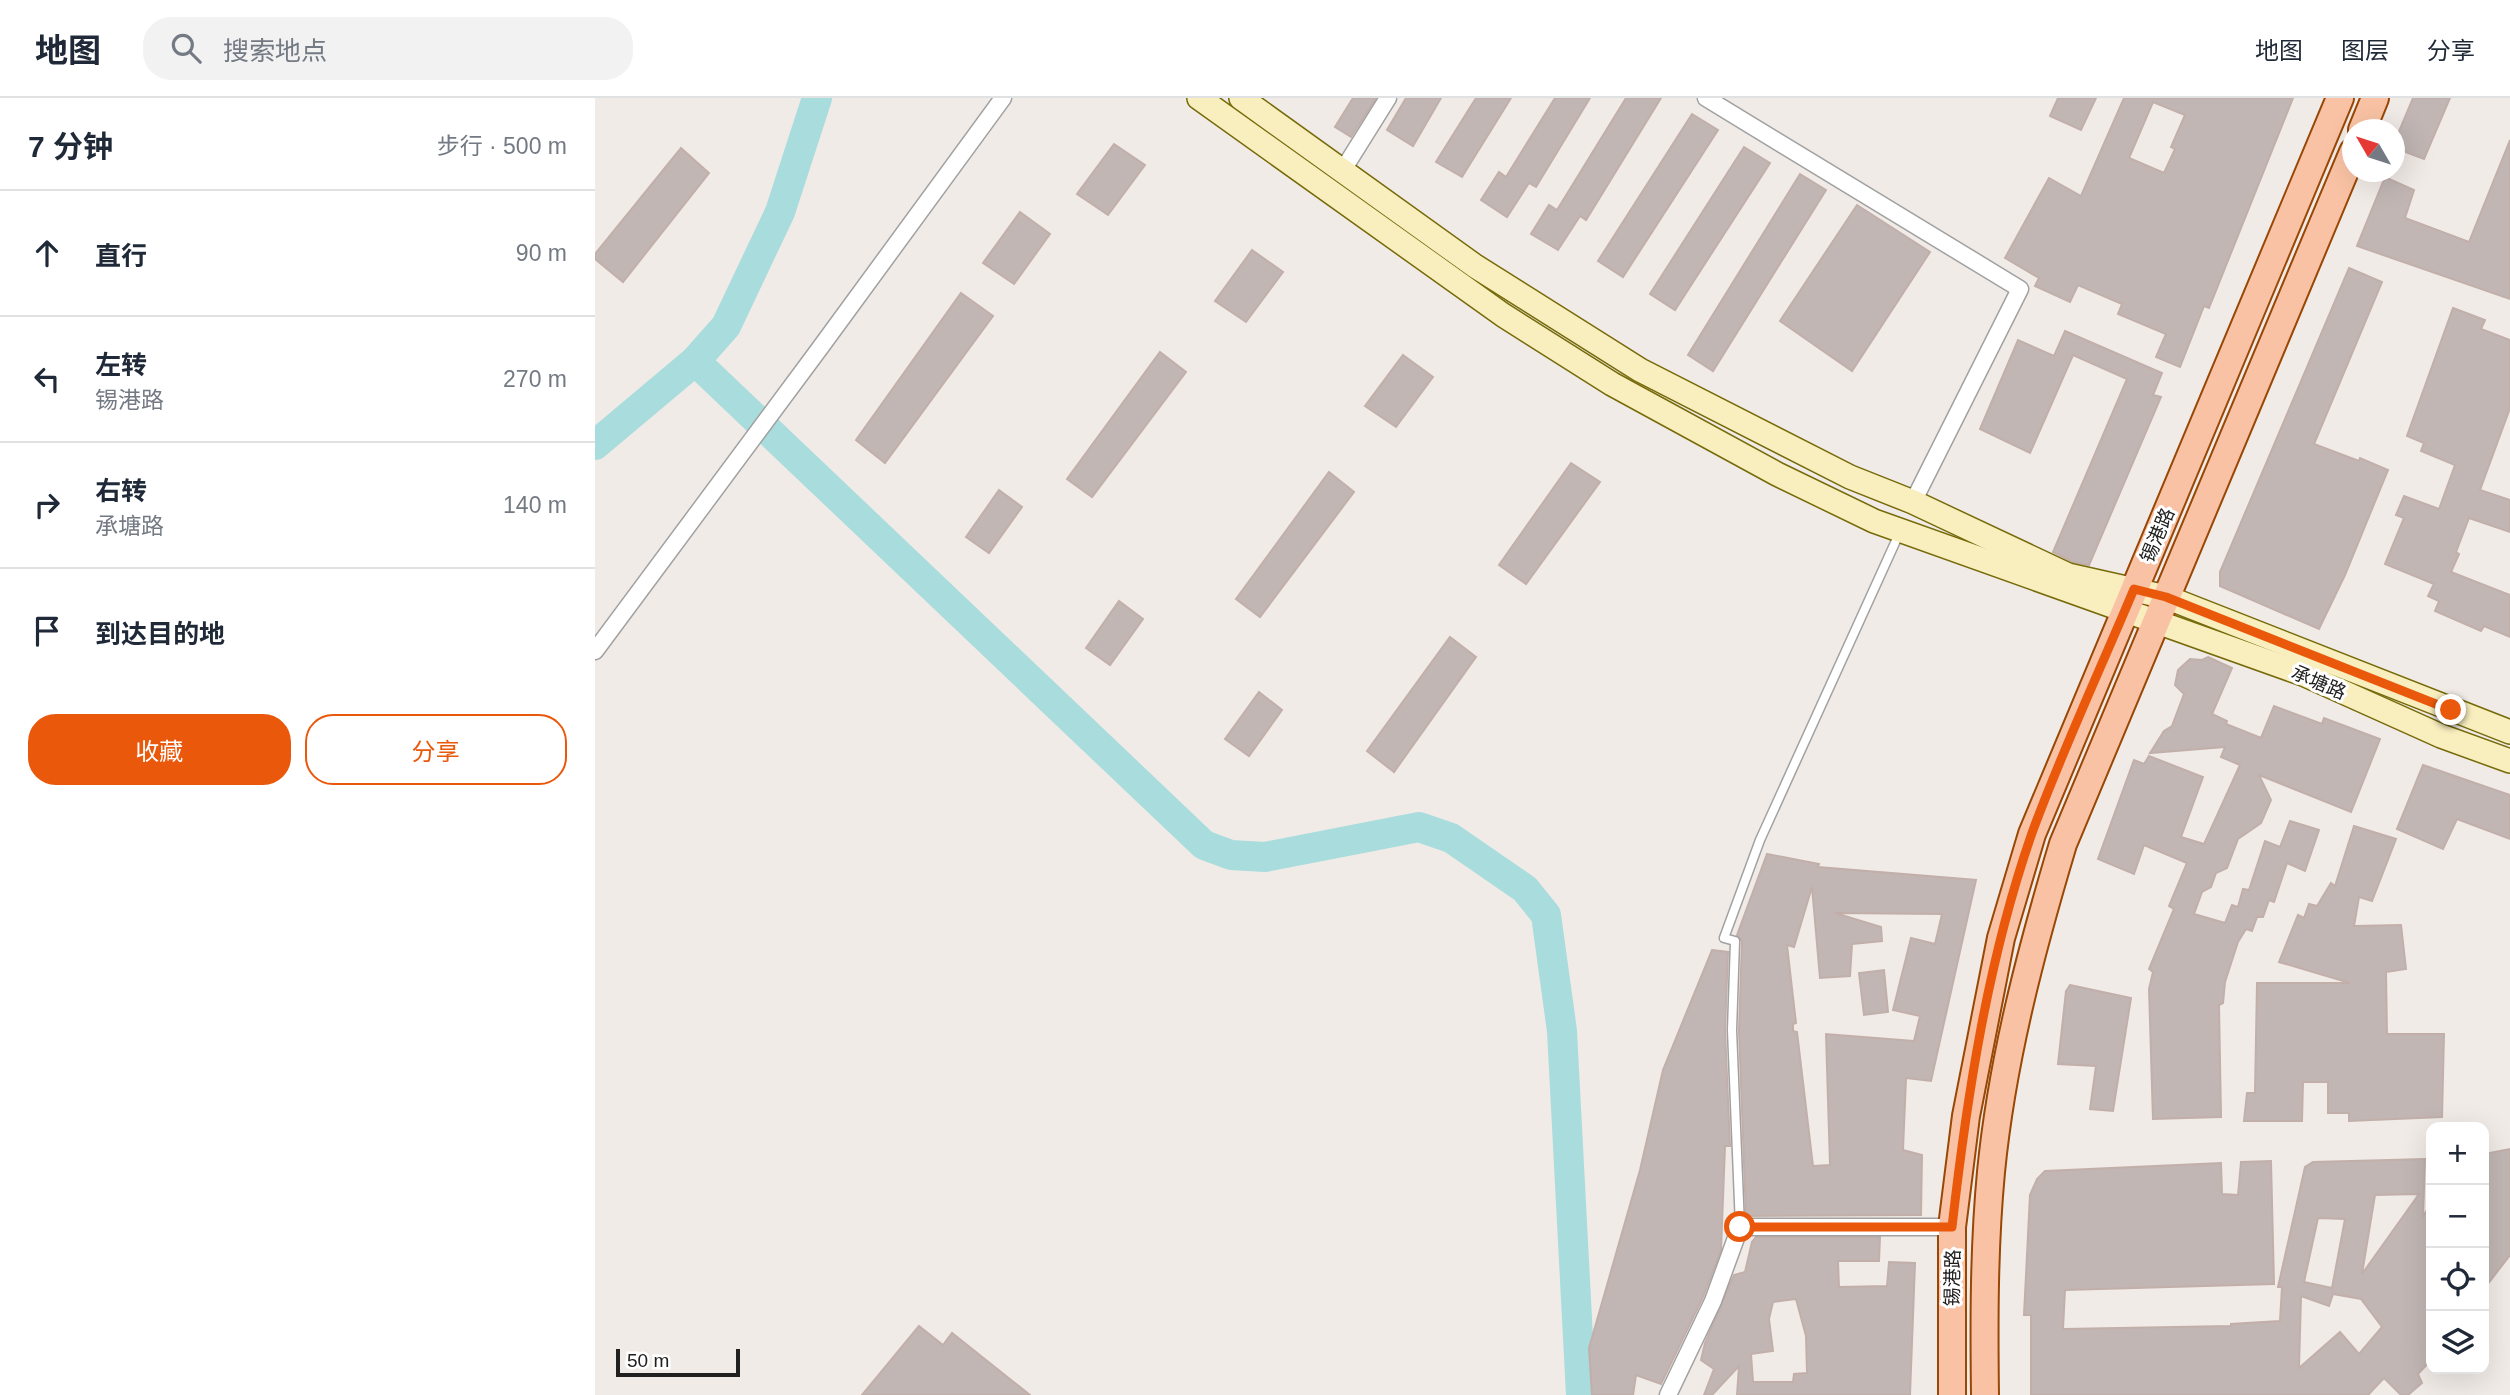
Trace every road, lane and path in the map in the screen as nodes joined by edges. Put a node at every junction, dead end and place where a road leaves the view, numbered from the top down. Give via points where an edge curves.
1 (1003, 98) edge
2 (1199, 98) edge
3 (1241, 98) edge
4 (1388, 98) edge
5 (1706, 98) edge
6 (2340, 98) edge
7 (2375, 98) edge
8 (2366, 119) edge
9 (1343, 170) junction
10 (2342, 178) edge
11 (1913, 502) junction
12 (1901, 531) junction
13 (2166, 597) junction
14 (2129, 600) junction
15 (2156, 622) junction
16 (595, 651) edge
17 (2510, 732) edge
18 (2510, 761) edge
19 (1740, 1227) junction
20 (1952, 1227) junction
21 (1668, 1395) edge
22 (1952, 1395) edge
23 (1985, 1395) edge

1 - 16 street
2 - 12 street via 1503,315 1612,384 1777,474
3 - 9 street
4 - 9 street
5 - 11 street via 2020,289
6 - 14 main road, 锡港路
7 - 8 main road
9 - 11 street via 1475,266 1640,370 1850,477
10 - 13 main road, 锡港路
11 - 14 street
12 - 14 street
12 - 19 lane via 1760,840 1724,938 1735,940 1732,1030
13 - 14 street, 承塘路
13 - 15 main road, 锡港路
13 - 17 street, 承塘路
14 - 15 street, 承塘路
14 - 20 main road, 锡港路 via 2032,834 2001,938 1966,1116
15 - 18 street, 承塘路 via 2302,674 2441,736
15 - 23 main road, 锡港路 via 2063,845 2033,946 1991,1170 1983,1309
19 - 20 street
19 - 21 street via 1713,1301
20 - 22 main road, 锡港路

